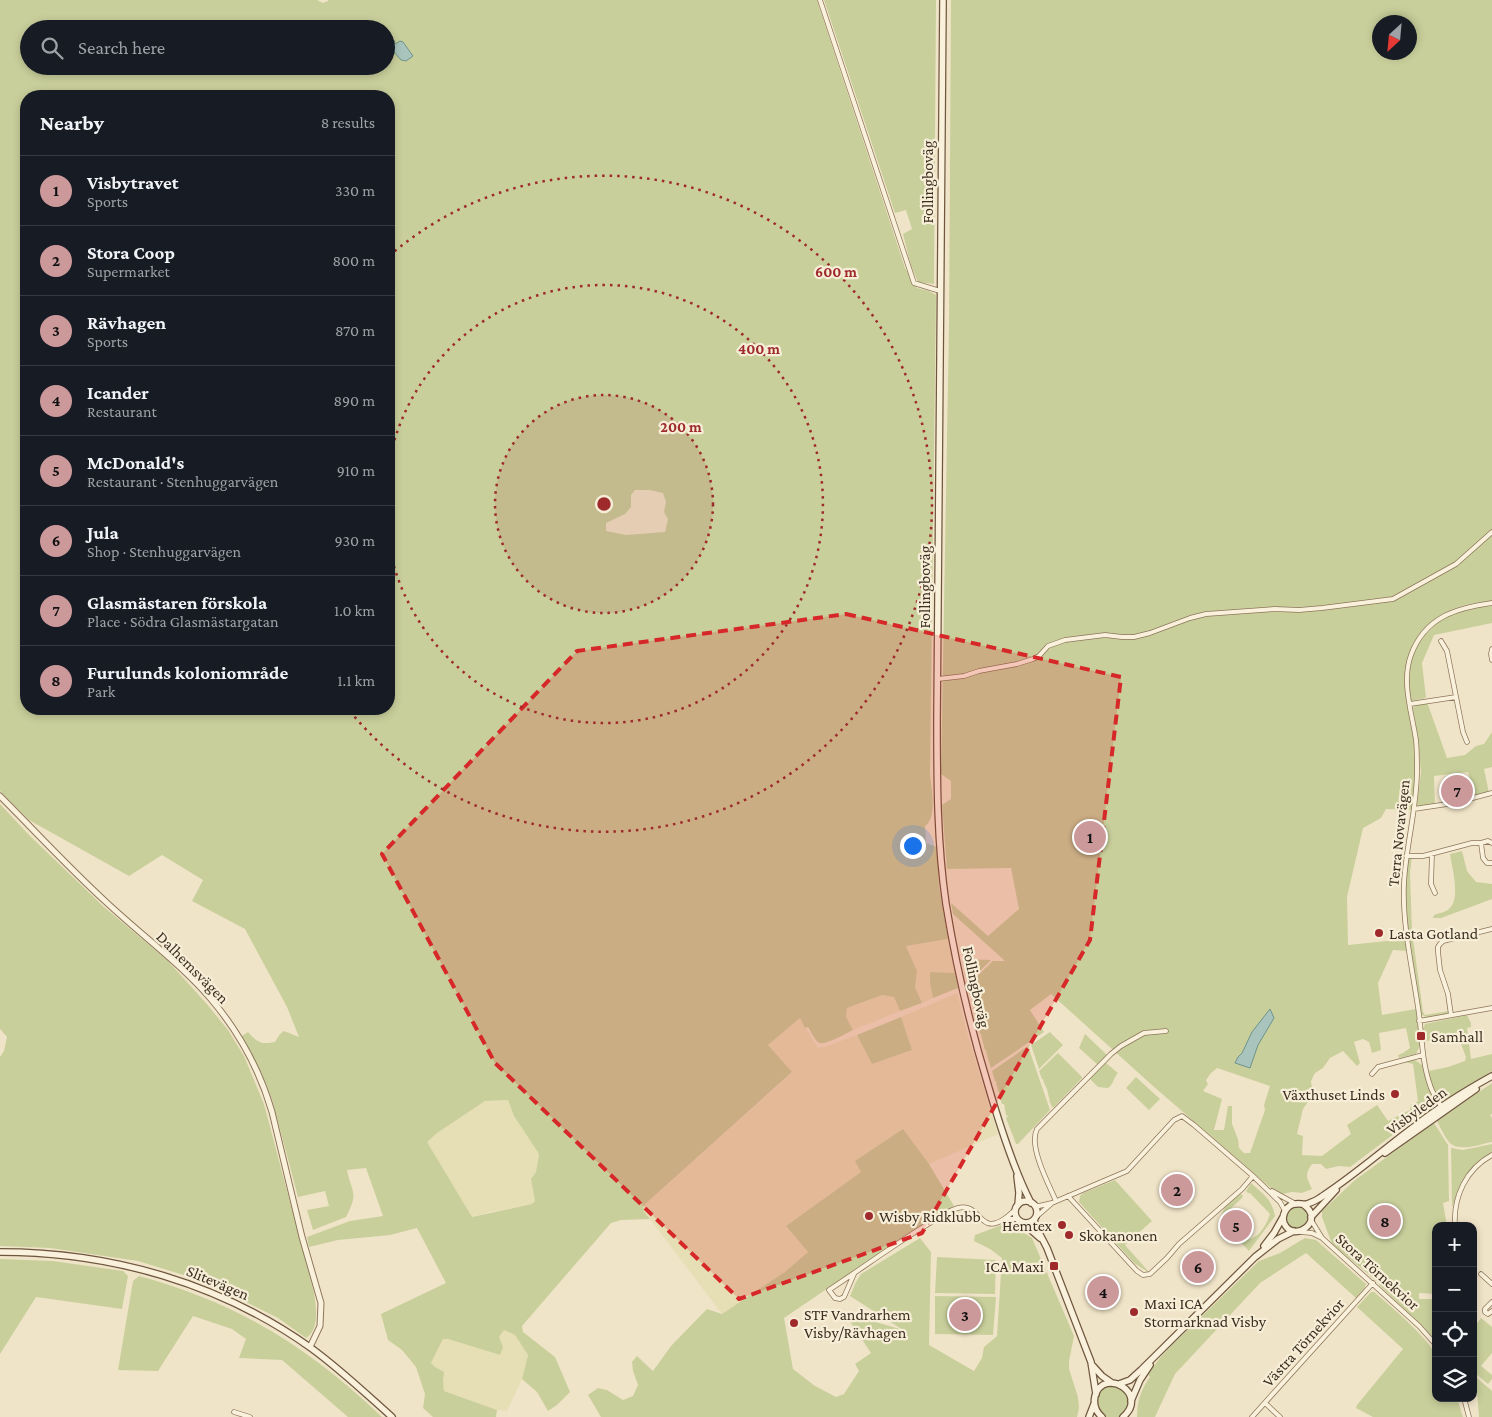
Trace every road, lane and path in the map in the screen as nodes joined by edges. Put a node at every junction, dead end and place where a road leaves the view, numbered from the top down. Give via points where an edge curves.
1 (820, 0) edge
2 (943, 0) edge
3 (940, 291) junction
4 (1492, 532) edge
5 (1492, 603) edge
6 (1441, 642) dead end
7 (1492, 649) edge
8 (1492, 660) edge
9 (938, 679) junction
10 (1456, 697) junction
11 (1410, 704) junction
12 (1467, 742) dead end
13 (1491, 795) edge
14 (0, 796) edge
15 (1414, 809) junction
16 (1481, 843) junction
17 (1492, 843) edge
18 (1432, 854) junction
19 (1406, 856) junction
20 (1492, 863) edge
21 (1435, 893) dead end
22 (1492, 929) edge
23 (1492, 1008) edge
24 (1451, 1016) junction
25 (1419, 1021) junction
26 (1166, 1031) dead end
27 (1423, 1055) junction
28 (1372, 1074) dead end
29 (1492, 1077) edge
30 (1442, 1110) junction
31 (1492, 1155) edge
32 (1015, 1164) junction
33 (1253, 1176) junction
34 (1345, 1182) junction
35 (1268, 1189) junction
36 (1068, 1196) junction
37 (1054, 1202) junction
38 (1032, 1204) junction
39 (1296, 1204) junction
40 (1304, 1205) junction
41 (1017, 1207) junction
42 (1284, 1214) junction
43 (1035, 1218) junction
44 (1311, 1219) junction
45 (1004, 1220) junction
46 (1020, 1221) junction
47 (1455, 1222) edge
48 (1297, 1231) junction
49 (1322, 1238) junction
50 (1047, 1248) junction
51 (0, 1252) edge
52 (1255, 1258) junction
53 (854, 1274) junction
54 (1481, 1274) dead end
55 (1373, 1283) junction
56 (1492, 1284) edge
57 (1492, 1302) edge
58 (1492, 1312) edge
59 (1432, 1341) edge
60 (310, 1348) junction
61 (1159, 1353) junction
62 (1091, 1362) junction
63 (1116, 1384) junction
64 (1096, 1394) junction
65 (1132, 1401) junction
66 (1094, 1402) junction
67 (1465, 1402) edge
68 (1266, 1403) junction
69 (234, 1412) dead end
70 (1130, 1414) edge
71 (250, 1417) edge
72 (392, 1417) edge
73 (1089, 1417) edge
74 (1102, 1417) edge
75 (1123, 1417) edge
76 (1252, 1417) edge
77 (1280, 1417) edge
78 (1469, 1417) edge

1 - 3 street via 914,284
2 - 3 main road, Follingboväg
3 - 9 main road, Follingboväg
4 - 9 street via 1456,564 1393,599 1322,608 1206,614 1134,637 1105,635 1065,640 1048,646 1033,659
5 - 11 street, Terra Novavägen via 1447,614 1424,632 1408,665
6 - 10 street via 1447,651
7 - 8 street
9 - 32 main road, Follingboväg via 937,790 946,904 972,1033
10 - 11 street
10 - 12 street
11 - 15 street, Terra Novavägen via 1417,750
13 - 15 street
14 - 60 street, Dalhemsvägen via 84,882 210,998 240,1038 269,1099 302,1237 322,1303 320,1326
15 - 19 street, Terra Novavägen
16 - 17 street
16 - 18 street
16 - 20 street via 1483,858
18 - 19 street
18 - 21 street via 1431,884
19 - 25 street, Terra Novavägen via 1405,915
22 - 24 street via 1443,941 1438,948
23 - 24 street
24 - 25 street
25 - 27 street, Terra Novavägen
26 - 37 street via 1144,1033 1121,1046 1037,1130 1034,1138 1036,1151
27 - 28 street via 1378,1067
27 - 30 street, Terra Novavägen via 1429,1084
29 - 30 main road, Visbyleden
30 - 34 main road, Visbyleden
31 - 47 street via 1474,1168 1463,1184
32 - 38 main road, Follingboväg
32 - 41 main road, Follingboväg via 1019,1193
33 - 35 street
33 - 36 street via 1182,1116 1174,1120 1127,1171
33 - 36 street via 1147,1275 1137,1271
34 - 40 main road, Visbyleden
34 - 44 main road, Visbyleden
35 - 39 street
35 - 42 street via 1282,1204
36 - 37 street
37 - 38 street via 1039,1206
37 - 43 street
38 - 41 main road via 1024,1202
38 - 43 main road via 1037,1210
39 - 40 main road
39 - 42 main road via 1289,1206
40 - 44 main road
41 - 45 street
41 - 46 main road
42 - 48 main road via 1286,1227
42 - 52 main road
43 - 46 main road via 1028,1223
43 - 50 main road
44 - 48 main road via 1307,1228
44 - 49 street
45 - 46 street
45 - 53 street via 989,1224 972,1209 958,1208 914,1232
46 - 50 main road
48 - 49 street
48 - 52 main road via 1278,1238
49 - 55 street, Stora Törnekvior
50 - 62 main road
51 - 60 main road, Slitevägen via 85,1257 179,1280 259,1315
52 - 61 main road
53 - 53 street via 844,1297 840,1300 835,1298 829,1290
54 - 56 street
55 - 59 street, Stora Törnekvior
55 - 68 street, Västra Törnekvior
57 - 58 street via 1485,1312
60 - 72 main road, Slitevägen via 345,1374
61 - 63 main road via 1135,1375
61 - 65 main road via 1140,1380
62 - 63 main road via 1102,1376
62 - 64 main road
63 - 64 main road via 1106,1384
63 - 65 main road via 1128,1390
64 - 66 main road
65 - 70 main road
66 - 73 main road
66 - 74 main road
67 - 78 street
68 - 76 street, Västra Törnekvior
68 - 77 street
69 - 71 street
70 - 75 main road

